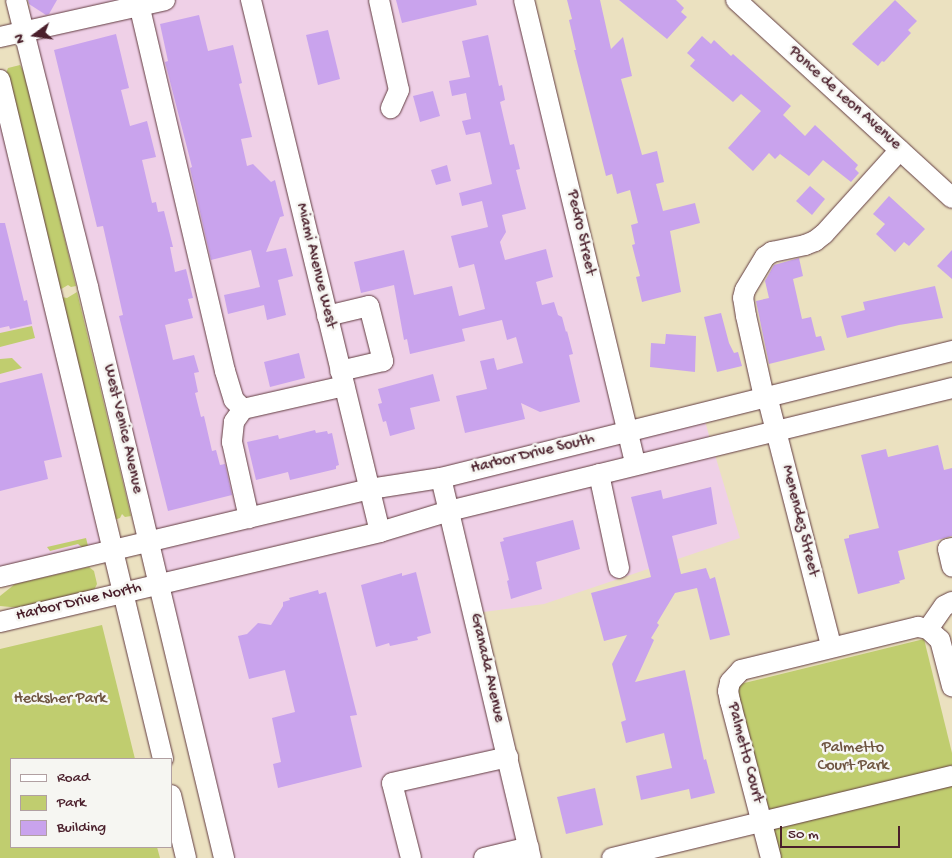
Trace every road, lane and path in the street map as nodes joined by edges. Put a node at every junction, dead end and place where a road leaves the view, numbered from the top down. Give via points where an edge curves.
1 (16, 0) edge
2 (165, 0) edge
3 (252, 0) edge
4 (379, 0) edge
5 (524, 0) edge
6 (736, 0) edge
7 (139, 3) edge
8 (24, 31) junction
9 (0, 37) edge
10 (0, 80) edge
11 (391, 108) dead end
12 (900, 150) junction
13 (952, 198) edge
14 (327, 316) junction
15 (952, 351) edge
16 (342, 378) junction
17 (952, 388) edge
18 (766, 396) junction
19 (243, 410) junction
20 (776, 431) junction
21 (628, 432) junction
22 (636, 465) junction
23 (599, 474) junction
24 (441, 478) junction
25 (370, 489) junction
26 (449, 511) junction
27 (248, 518) junction
28 (380, 532) junction
29 (149, 542) junction
30 (952, 548) edge
31 (112, 551) junction
32 (952, 567) edge
33 (619, 568) dead end
34 (0, 578) edge
35 (159, 584) junction
36 (123, 592) junction
37 (952, 602) edge
38 (0, 622) edge
39 (928, 629) junction
40 (831, 646) junction
41 (952, 686) edge
42 (508, 756) junction
43 (163, 758) edge
44 (952, 776) edge
45 (172, 799) edge
46 (762, 822) junction
47 (530, 853) edge
48 (186, 858) edge
49 (224, 858) edge
50 (411, 858) edge
51 (484, 858) edge
52 (612, 858) edge
53 (771, 858) edge

1 - 8 street, West Venice Avenue
2 - 7 street
3 - 14 street, Miami Avenue West
4 - 11 street via 399,90
5 - 21 street, Pedro Street
6 - 12 street, Ponce de Leon Avenue
7 - 8 street
7 - 19 street via 230,392
8 - 9 street
8 - 29 street, West Venice Avenue
10 - 31 street
12 - 13 street, Ponce de Leon Avenue
12 - 18 street, Menendez Street via 824,234 805,245 772,252 745,290 745,311
14 - 16 street, Miami Avenue West
14 - 16 street via 369,306 374,324 383,362
15 - 18 street, Harbor Drive South
16 - 19 street
16 - 25 street, Miami Avenue West
17 - 20 street, Harbor Drive South
18 - 20 street, Menendez Street
18 - 21 street, Harbor Drive South
19 - 27 street via 234,422 232,442
20 - 22 street, Harbor Drive South
20 - 40 street, Menendez Street
21 - 22 street, Pedro Street
21 - 24 street, Harbor Drive South
22 - 23 street, Harbor Drive South
23 - 26 street, Harbor Drive South
23 - 33 street
24 - 25 street, Harbor Drive South
24 - 26 street, Granada Avenue
25 - 27 street, Harbor Drive South
25 - 28 street, Miami Avenue West
26 - 28 street, Harbor Drive South
26 - 42 street, Granada Avenue
27 - 29 street, Harbor Drive South
28 - 35 street, Harbor Drive South
29 - 31 street, Harbor Drive South
29 - 35 street, West Venice Avenue
30 - 32 street via 948,549
31 - 34 street
31 - 36 street
35 - 36 street, Harbor Drive North
35 - 49 street, West Venice Avenue
36 - 38 street, Harbor Drive North
36 - 43 street
37 - 39 street via 944,606
39 - 40 street, Palmetto Court via 905,628
39 - 41 street via 940,640
40 - 46 street, Palmetto Court via 750,666 730,682 730,701
42 - 47 street, Granada Avenue
42 - 50 street via 392,783
44 - 46 street
45 - 48 street
46 - 52 street
46 - 53 street, Palmetto Court
47 - 51 street

